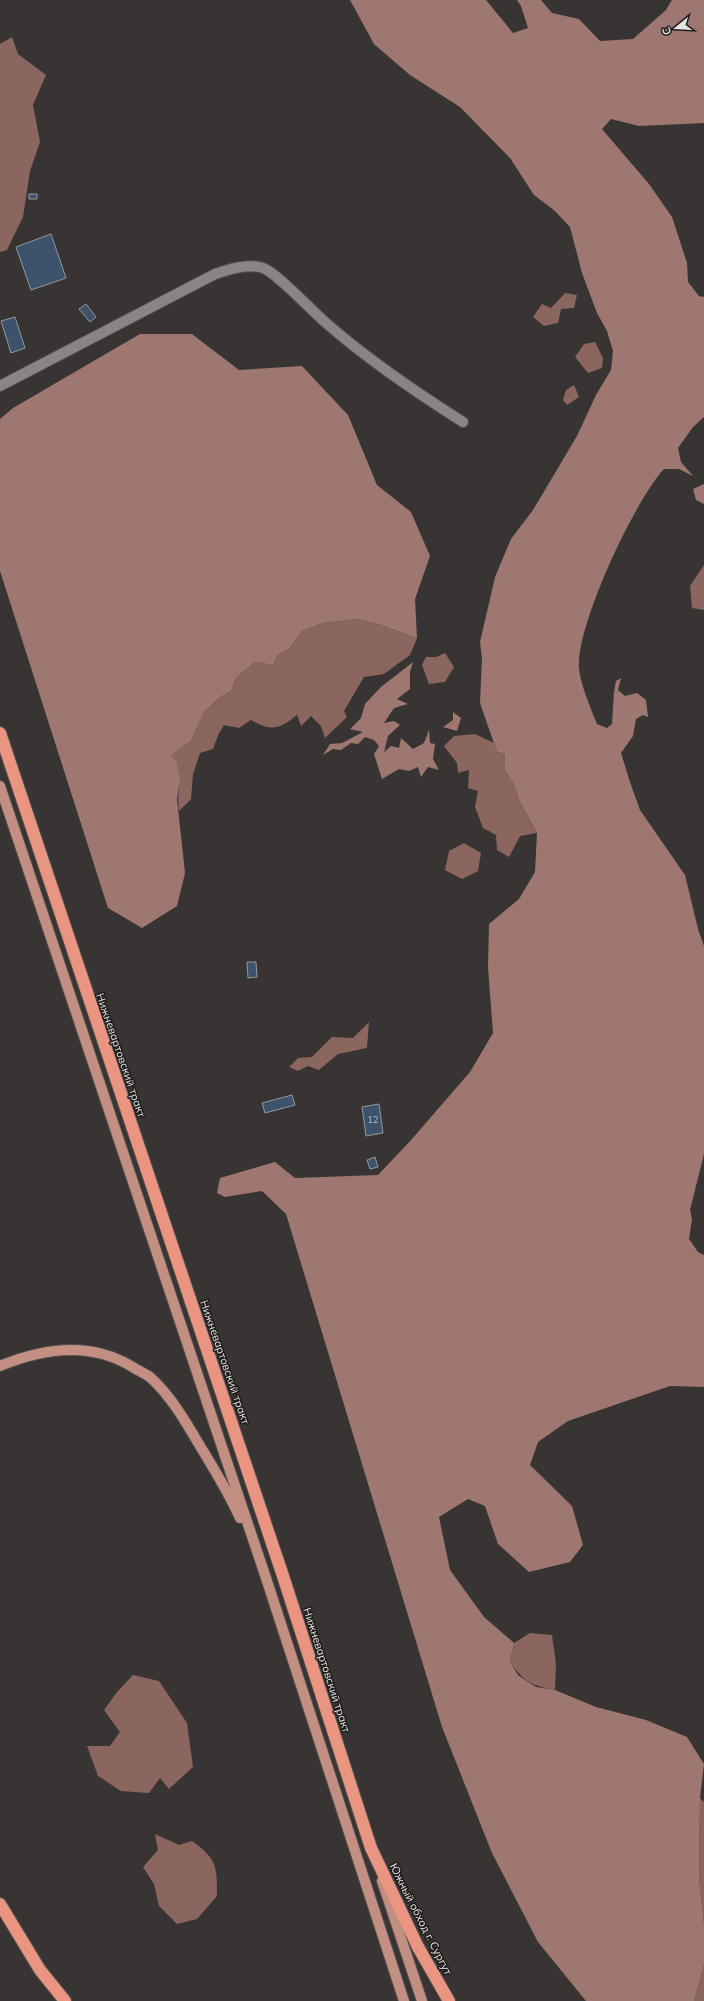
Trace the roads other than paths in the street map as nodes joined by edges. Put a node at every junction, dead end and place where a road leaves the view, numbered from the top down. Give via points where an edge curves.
1 (0, 386) edge
2 (463, 422) dead end
3 (0, 733) edge
4 (0, 786) edge
5 (0, 1366) edge
6 (266, 1578) junction
7 (371, 1848) junction
8 (0, 1904) edge
9 (64, 2001) edge
10 (404, 2001) edge
11 (422, 2001) edge
12 (449, 2001) edge

1 - 2 lane via 215,274 230,269 263,268 372,361
3 - 7 highway, Нижневартовский тракт via 277,1558
4 - 6 main road
5 - 6 main road via 25,1356 53,1350 79,1350 99,1352 149,1376 174,1406 210,1461 234,1506
6 - 10 main road
7 - 11 main road, Нижневартовский тракт
7 - 12 highway, Южный обход г. Сургут via 418,1947
8 - 9 highway via 40,1970

